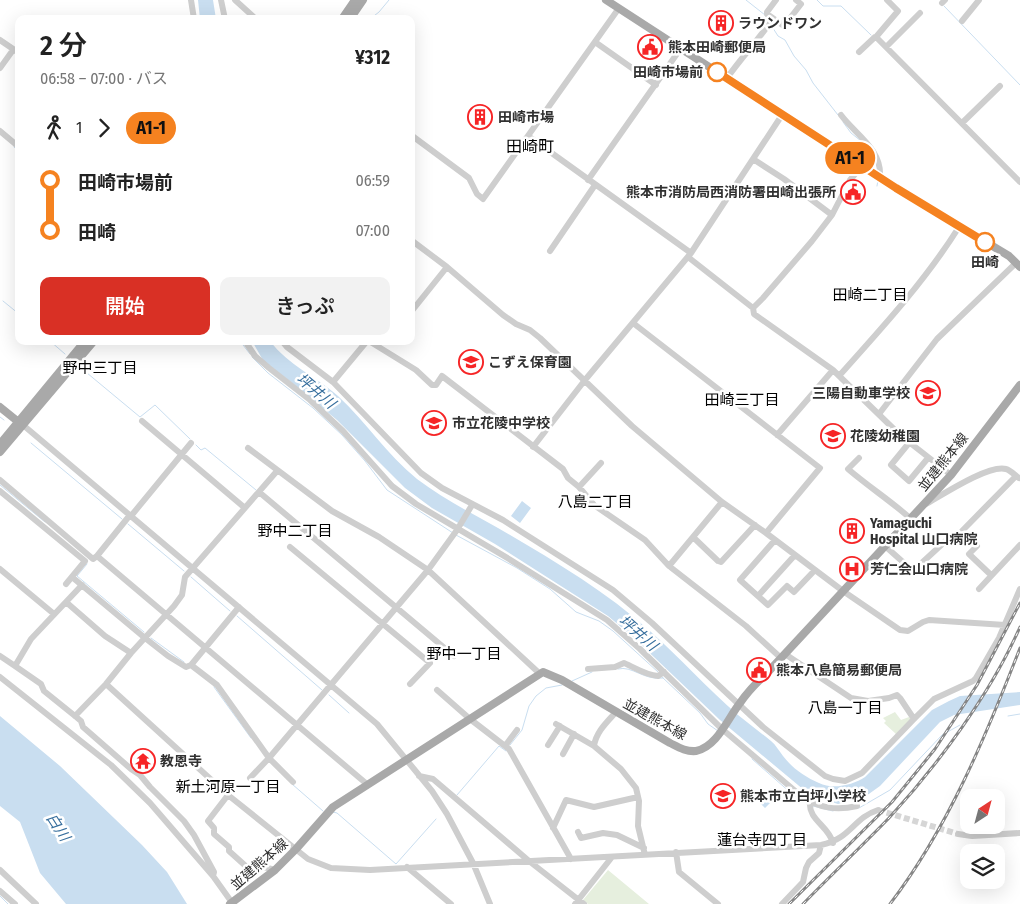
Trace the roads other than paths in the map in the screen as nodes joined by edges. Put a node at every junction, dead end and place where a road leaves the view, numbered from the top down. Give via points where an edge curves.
1 (192, 0) edge
2 (235, 0) edge
3 (355, 0) edge
4 (364, 0) edge
5 (606, 0) edge
6 (776, 0) edge
7 (796, 0) edge
8 (887, 0) edge
9 (978, 0) edge
10 (222, 1) edge
11 (619, 8) junction
12 (920, 13) dead end
13 (194, 15) edge
14 (224, 15) edge
15 (252, 15) edge
16 (345, 15) edge
17 (353, 15) edge
18 (773, 19) junction
19 (962, 21) dead end
20 (876, 37) junction
21 (0, 40) edge
22 (596, 42) junction
23 (886, 47) junction
24 (682, 48) junction
25 (15, 50) edge
26 (15, 52) edge
27 (859, 52) dead end
28 (0, 68) edge
29 (727, 78) junction
30 (656, 84) junction
31 (1000, 86) dead end
32 (782, 115) junction
33 (841, 115) dead end
34 (962, 123) junction
35 (0, 131) edge
36 (528, 136) junction
37 (415, 138) edge
38 (15, 144) edge
39 (753, 159) junction
40 (862, 166) junction
41 (880, 177) junction
42 (588, 180) junction
43 (1020, 182) edge
44 (595, 185) junction
45 (832, 215) junction
46 (959, 227) junction
47 (415, 243) edge
48 (550, 251) dead end
49 (690, 255) junction
50 (1018, 265) edge
51 (447, 267) junction
52 (415, 307) edge
53 (752, 308) junction
54 (633, 323) junction
55 (82, 345) edge
56 (90, 345) edge
57 (248, 345) edge
58 (285, 345) edge
59 (365, 345) edge
60 (375, 345) edge
61 (833, 370) junction
62 (839, 376) junction
63 (585, 380) junction
64 (333, 382) junction
65 (1020, 385) edge
66 (0, 407) edge
67 (879, 414) junction
68 (142, 421) dead end
69 (21, 423) junction
70 (776, 435) junction
71 (191, 443) dead end
72 (910, 443) junction
73 (0, 444) edge
74 (533, 447) junction
75 (248, 448) dead end
76 (0, 452) edge
77 (182, 454) junction
78 (859, 458) dead end
79 (928, 458) junction
80 (601, 463) dead end
81 (278, 471) junction
82 (951, 475) junction
83 (1018, 477) edge
84 (0, 480) edge
85 (579, 487) junction
86 (0, 491) edge
87 (259, 492) junction
88 (722, 502) junction
89 (925, 504) junction
90 (471, 507) junction
91 (245, 508) junction
92 (130, 516) junction
93 (910, 519) junction
94 (755, 525) junction
95 (458, 528) junction
96 (766, 533) junction
97 (952, 535) dead end
98 (693, 537) junction
99 (775, 540) junction
100 (1020, 545) edge
101 (885, 546) junction
102 (290, 547) dead end
103 (795, 555) junction
104 (95, 558) junction
105 (84, 562) junction
106 (669, 566) junction
107 (192, 568) junction
108 (0, 569) edge
109 (428, 570) junction
110 (815, 570) junction
111 (991, 575) junction
112 (72, 577) junction
113 (66, 584) dead end
114 (82, 585) junction
115 (979, 589) dead end
116 (1020, 589) edge
117 (843, 591) junction
118 (758, 596) junction
119 (66, 602) junction
120 (397, 606) junction
121 (239, 607) junction
122 (54, 614) junction
123 (166, 616) junction
124 (383, 624) junction
125 (1005, 625) junction
126 (145, 638) junction
127 (206, 648) junction
128 (130, 654) junction
129 (454, 656) dead end
130 (783, 656) junction
131 (1, 658) edge
132 (191, 665) junction
133 (15, 666) junction
134 (588, 669) dead end
135 (664, 672) junction
136 (539, 673) junction
137 (0, 676) edge
138 (106, 684) junction
139 (410, 684) dead end
140 (332, 685) junction
141 (437, 690) dead end
142 (739, 703) junction
143 (616, 712) junction
144 (75, 716) junction
145 (914, 718) junction
146 (470, 719) junction
147 (298, 725) junction
148 (723, 728) junction
149 (516, 730) dead end
150 (574, 734) junction
151 (548, 745) dead end
152 (505, 746) junction
153 (594, 746) junction
154 (564, 754) dead end
155 (270, 758) junction
156 (407, 760) junction
157 (419, 776) junction
158 (250, 778) dead end
159 (293, 782) dead end
160 (368, 785) junction
161 (228, 795) junction
162 (638, 796) junction
163 (810, 802) junction
164 (857, 806) dead end
165 (878, 810) dead end
166 (553, 828) junction
167 (578, 832) dead end
168 (958, 834) tunnel mouth
169 (1020, 834) edge
170 (833, 843) junction
171 (821, 845) junction
172 (644, 848) junction
173 (296, 850) junction
174 (676, 852) junction
175 (645, 855) junction
176 (612, 857) junction
177 (571, 859) junction
178 (529, 861) junction
179 (473, 864) junction
180 (407, 868) junction
181 (0, 870) edge
182 (275, 870) junction
183 (213, 876) junction
184 (0, 891) edge
185 (12, 903) edge
186 (579, 903) edge
187 (36, 904) edge
188 (232, 904) edge
189 (451, 904) edge
190 (490, 904) edge
191 (718, 904) edge
192 (782, 904) edge

1 - 13 street
2 - 10 street
2 - 15 street
3 - 16 main road
4 - 17 main road
5 - 11 main road
6 - 18 street via 767,12
7 - 18 street via 801,4 784,26
8 - 20 street via 898,11
9 - 19 street
10 - 14 street
11 - 22 street
11 - 24 main road
12 - 23 street
18 - 29 street
20 - 23 street
20 - 27 street
21 - 25 street
22 - 30 street
22 - 36 street
23 - 34 street
24 - 29 main road
24 - 30 street
26 - 28 street
29 - 32 main road
30 - 42 street
31 - 34 street
32 - 39 street
32 - 40 main road
33 - 41 street via 866,141 878,160
34 - 43 street
35 - 38 street
36 - 37 street via 483,199 469,178
36 - 42 street
39 - 45 street
39 - 49 street
40 - 41 main road
40 - 45 street via 850,180
41 - 46 main road
42 - 44 street
44 - 48 street
44 - 49 street
45 - 53 street
46 - 50 main road via 1009,256
46 - 62 street via 910,295
47 - 51 street
49 - 53 street
49 - 54 street
50 - 67 street via 937,338
51 - 52 street
51 - 63 street via 504,315 540,338
53 - 61 street via 754,314
54 - 63 street
54 - 70 street
55 - 69 main road
56 - 69 main road
57 - 95 street via 268,368 310,400 343,431 392,486
58 - 64 street
59 - 64 street
60 - 74 street via 416,370 432,385 436,385 442,376
61 - 62 street
61 - 70 street
62 - 67 street
63 - 74 street
63 - 88 street via 632,426
64 - 90 street via 420,473
65 - 82 main road, 並建熊本線
66 - 69 main road
67 - 72 street
68 - 77 street
69 - 73 main road
69 - 76 main road
69 - 92 street
70 - 96 street via 820,468
71 - 77 street
72 - 79 street
72 - 79 street via 891,465 909,481
74 - 85 street via 563,469
75 - 81 street
77 - 91 street
77 - 92 street
78 - 93 street via 848,469
79 - 82 street
80 - 85 street
81 - 87 street
81 - 109 street via 332,511
82 - 89 main road, 並建熊本線
83 - 89 street via 1006,469 984,472
83 - 111 street via 962,531 977,546 969,554
84 - 104 street
85 - 106 street via 594,505 645,540
86 - 105 street
87 - 91 street
87 - 120 street
88 - 94 street
88 - 98 street
89 - 93 main road, 並建熊本線
90 - 95 street
90 - 142 street via 503,520 613,590
91 - 107 street
92 - 104 street
92 - 107 street
93 - 101 main road, 並建熊本線
94 - 96 street
94 - 98 street via 722,562
95 - 109 street
95 - 135 street via 606,620
96 - 99 street
97 - 101 street via 913,571
98 - 106 street
99 - 103 street
99 - 118 street via 740,580
100 - 111 street
101 - 117 main road, 並建熊本線
102 - 124 street
103 - 110 street
103 - 118 street
104 - 105 street
104 - 123 street
105 - 112 street
106 - 130 street
107 - 121 street
107 - 123 street via 185,577 182,595
108 - 122 street
109 - 120 street
109 - 136 street
110 - 117 street
110 - 118 street via 794,592 787,586 768,605
111 - 115 street
112 - 113 street
112 - 114 street
114 - 119 street
114 - 126 street
116 - 125 street
117 - 125 street via 904,631 929,620
117 - 130 main road, 並建熊本線
119 - 122 street
119 - 128 street
120 - 124 street
120 - 129 street
121 - 127 street
121 - 140 street
122 - 133 street via 31,639
123 - 126 street
123 - 127 street
124 - 139 street via 430,663
124 - 140 street
125 - 145 street via 976,678 934,699
126 - 128 street
126 - 132 street via 186,667
127 - 132 street
127 - 147 street
128 - 138 street
130 - 142 main road, 並建熊本線
130 - 145 street via 851,698 868,701 897,695
131 - 133 street
132 - 155 street via 217,685
133 - 144 street
134 - 135 street via 624,663 651,675 658,676
135 - 148 street
136 - 143 main road, 並建熊本線 via 557,677
136 - 146 main road, 並建熊本線
137 - 183 street via 111,765 150,803
138 - 144 street
138 - 161 street
140 - 147 street
140 - 156 street via 377,724
141 - 146 street
142 - 145 street via 812,767 833,779 845,781 862,773
142 - 148 main road, 並建熊本線
143 - 148 main road, 並建熊本線 via 687,751 705,748
143 - 153 street via 595,739
144 - 183 street via 83,727 140,774 184,821 214,872
146 - 152 street
146 - 156 main road, 並建熊本線
147 - 155 street
147 - 160 street
148 - 163 street via 792,790
149 - 152 street
150 - 151 street via 558,725
150 - 153 street
150 - 154 street
152 - 166 street
153 - 162 street via 630,779
155 - 158 street
155 - 159 street
156 - 157 street
156 - 160 main road, 並建熊本線
157 - 178 street via 433,779
157 - 179 street via 447,814
160 - 173 main road, 並建熊本線 via 332,807
161 - 173 street
161 - 182 street via 208,821 214,828 214,834 249,869 264,866
162 - 166 street via 594,807 566,800
162 - 172 street via 638,826
163 - 164 street via 836,809
163 - 170 street via 812,815 828,832
165 - 170 street via 863,816
166 - 177 street
167 - 172 street via 582,838 603,833 618,835
168 - 169 street
170 - 171 street
171 - 174 street
171 - 192 street via 819,853 806,868 804,882
172 - 175 street
173 - 180 street via 308,859 331,868
173 - 182 main road, 並建熊本線
174 - 175 street
174 - 191 street via 679,872
175 - 176 street
176 - 177 street
176 - 186 street
177 - 178 street
178 - 179 street
178 - 186 street
179 - 180 street
179 - 190 street
180 - 189 street
181 - 187 street
182 - 188 main road, 並建熊本線
183 - 188 street
184 - 185 street

